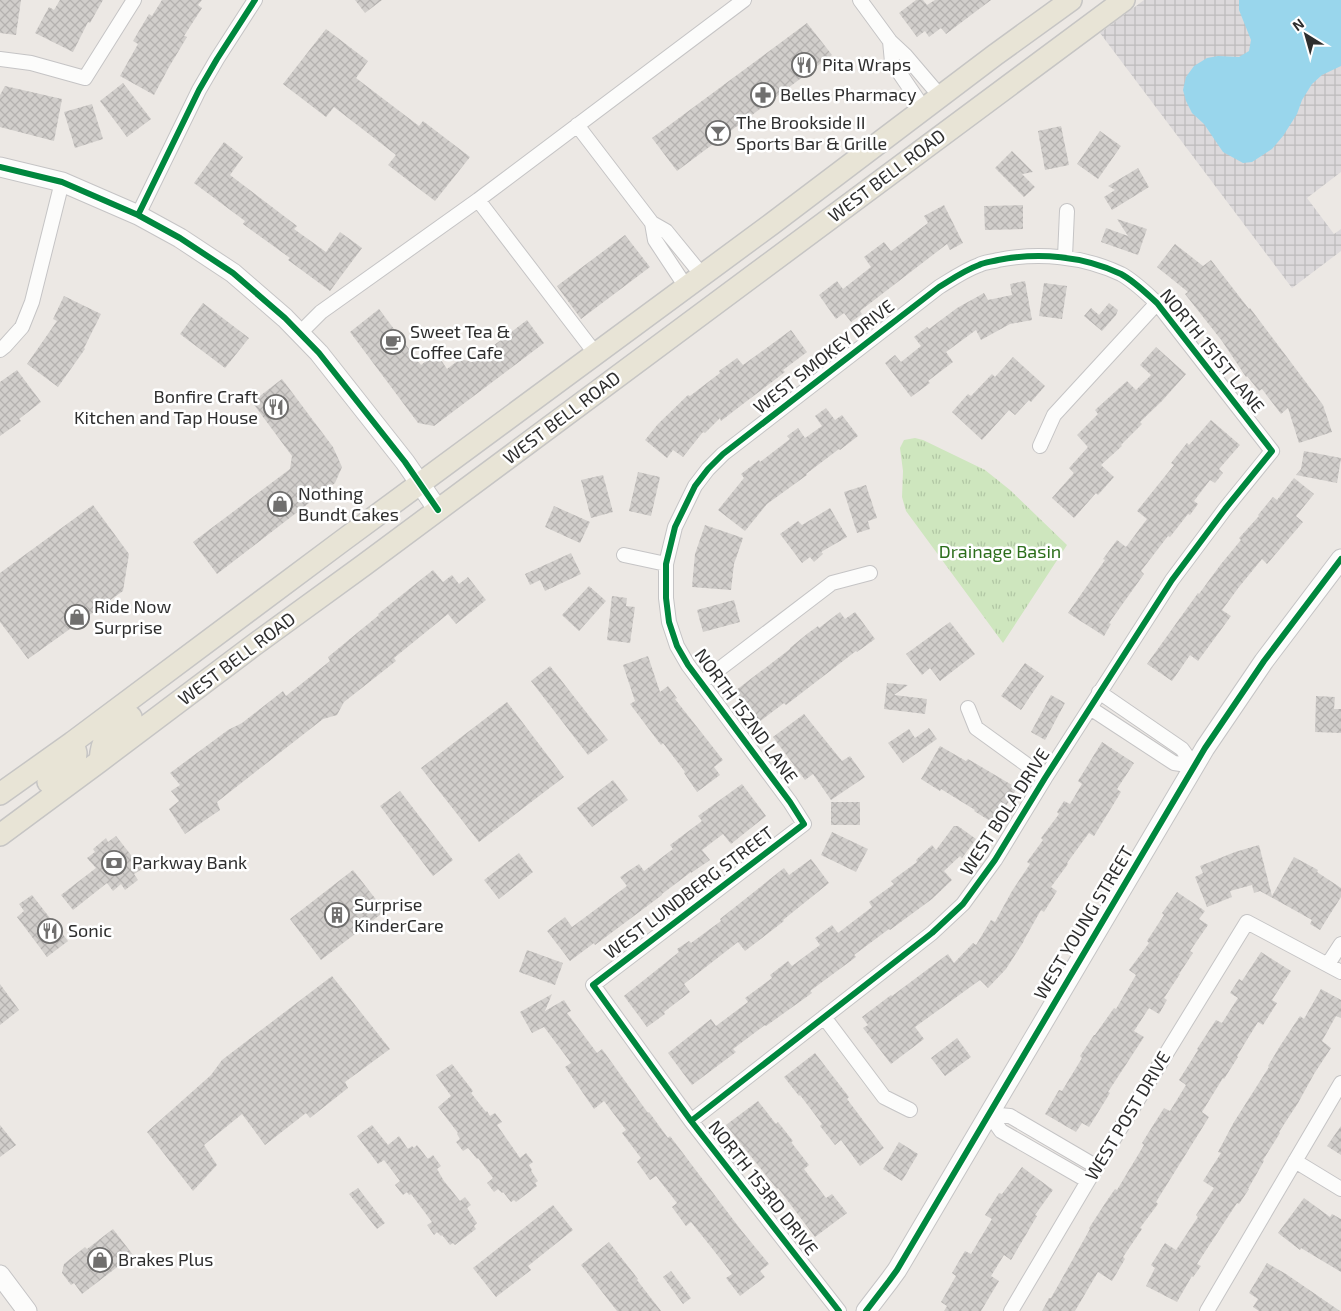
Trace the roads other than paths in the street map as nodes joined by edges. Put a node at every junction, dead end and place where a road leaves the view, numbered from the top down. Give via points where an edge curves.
1 (134, 0) edge
2 (255, 0) edge
3 (744, 0) edge
4 (860, 0) edge
5 (1071, 0) edge
6 (1124, 0) edge
7 (890, 41) junction
8 (0, 59) edge
9 (932, 103) junction
10 (577, 125) junction
11 (0, 167) edge
12 (62, 182) junction
13 (478, 200) junction
14 (1067, 211) dead end
15 (138, 215) junction
16 (652, 223) junction
17 (1064, 257) junction
18 (694, 281) junction
19 (1157, 302) junction
20 (300, 333) junction
21 (0, 350) edge
22 (595, 353) junction
23 (1040, 446) dead end
24 (1272, 452) joint
25 (419, 484) junction
26 (438, 510) junction
27 (624, 556) dead end
28 (1341, 559) edge
29 (666, 564) junction
30 (870, 573) dead end
31 (153, 683) junction
32 (700, 683) junction
33 (1099, 692) junction
34 (968, 708) dead end
35 (1090, 708) junction
36 (73, 742) junction
37 (100, 762) junction
38 (1194, 766) junction
39 (1045, 778) junction
40 (0, 794) edge
41 (28, 814) junction
42 (804, 824) joint
43 (0, 835) edge
44 (1341, 944) edge
45 (1328, 964) junction
46 (1341, 972) edge
47 (593, 985) joint
48 (824, 1018) junction
49 (1341, 1083) edge
50 (910, 1110) dead end
51 (988, 1114) junction
52 (691, 1121) junction
53 (1295, 1161) junction
54 (1097, 1168) junction
55 (1088, 1181) junction
56 (1341, 1189) edge
57 (0, 1276) edge
58 (27, 1311) edge
59 (840, 1311) edge
60 (866, 1311) edge
61 (1012, 1311) edge
62 (1208, 1311) edge

1 - 8 street via 85,78 31,63
2 - 15 street via 199,90
3 - 10 street
4 - 7 street
5 - 9 main road, WEST BELL ROAD
6 - 26 main road, WEST BELL ROAD
7 - 9 street via 905,55
7 - 9 street via 892,62
9 - 18 main road, WEST BELL ROAD
10 - 13 street
10 - 16 street
11 - 12 street
12 - 15 street
12 - 21 street via 32,302 22,327
13 - 20 street via 321,312
13 - 22 street
14 - 17 street
15 - 20 street via 233,273
16 - 18 street via 666,231
16 - 18 street via 655,240
17 - 19 street, NORTH 151ST LANE via 1122,275
17 - 29 street, WEST SMOKEY DRIVE via 1025,256 981,264 959,274 722,454 694,486 674,527
18 - 22 main road, WEST BELL ROAD
19 - 23 street via 1054,415
19 - 24 street, NORTH 151ST LANE
20 - 25 street via 327,363
22 - 25 main road, WEST BELL ROAD
24 - 33 street, WEST BOLA DRIVE via 1224,509 1172,580
25 - 26 street
25 - 31 main road, WEST BELL ROAD
26 - 37 main road, WEST BELL ROAD
27 - 29 street
28 - 38 street, WEST YOUNG STREET via 1264,661
29 - 32 street, NORTH 152ND LANE via 669,622 676,646
30 - 32 street via 832,583
31 - 36 main road, WEST BELL ROAD
31 - 37 main road via 147,703 108,734 101,748
32 - 42 street, NORTH 152ND LANE
33 - 35 street, WEST BOLA DRIVE
33 - 38 street via 1182,749
34 - 39 street via 976,728
35 - 38 street via 1174,763
35 - 39 street, WEST BOLA DRIVE
36 - 40 main road, WEST BELL ROAD
36 - 41 main road via 76,760 42,786
37 - 41 main road, WEST BELL ROAD
38 - 51 street, WEST YOUNG STREET
39 - 48 street, WEST BOLA DRIVE via 995,860 963,904 932,933
41 - 43 main road, WEST BELL ROAD
42 - 47 street, WEST LUNDBERG STREET
44 - 45 street
45 - 46 street
45 - 54 street, WEST POST DRIVE via 1247,922
47 - 52 street, NORTH 153RD DRIVE
48 - 50 street via 884,1097
48 - 52 street, WEST BOLA DRIVE
49 - 53 street
51 - 54 street via 1010,1116
51 - 55 street via 1001,1131
51 - 60 street, WEST YOUNG STREET via 897,1270
52 - 59 street, NORTH 153RD DRIVE
53 - 56 street
53 - 62 street
54 - 55 street, WEST POST DRIVE
55 - 61 street, WEST POST DRIVE
57 - 58 street

